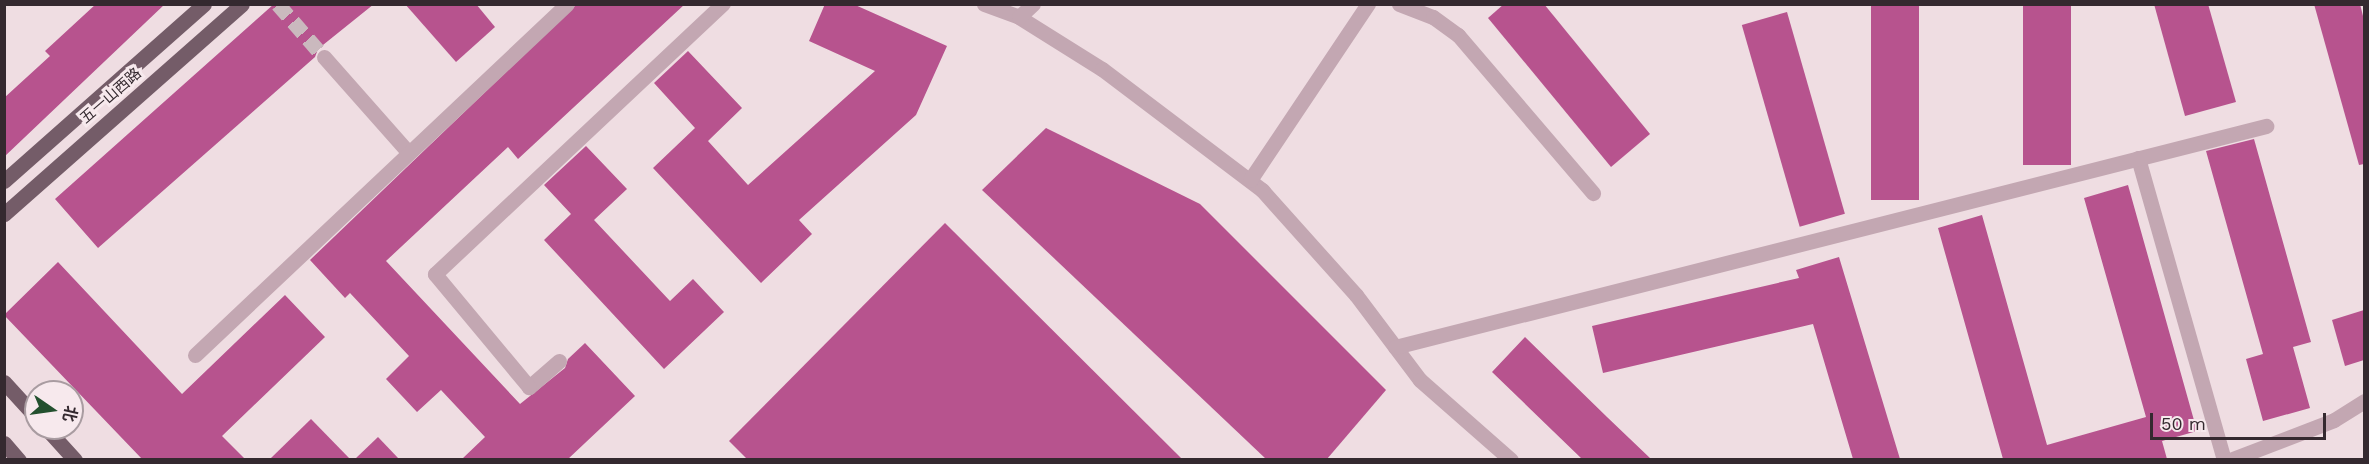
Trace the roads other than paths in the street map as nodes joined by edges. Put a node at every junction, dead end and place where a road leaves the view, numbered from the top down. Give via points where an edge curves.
1 (204, 4) edge
2 (242, 4) edge
3 (567, 4) edge
4 (723, 4) edge
5 (984, 4) edge
6 (1033, 4) edge
7 (1368, 4) edge
8 (1399, 4) edge
9 (1019, 16) junction
10 (324, 57) tunnel mouth
11 (2266, 126) dead end
12 (408, 152) junction
13 (2138, 158) junction
14 (1250, 180) junction
15 (4, 181) edge
16 (1593, 193) dead end
17 (4, 214) edge
18 (1395, 348) junction
19 (195, 355) dead end
20 (560, 361) dead end
21 (4, 382) edge
22 (2364, 401) edge
23 (24, 404) edge
24 (57, 440) edge
25 (4, 443) edge
26 (19, 459) edge
27 (75, 459) edge
28 (1511, 459) edge
29 (2224, 459) edge
30 (2230, 459) edge

1 - 15 main road, 五一山西路
2 - 17 main road, 五一山西路
3 - 12 street
4 - 20 street via 435,274 529,387
5 - 9 street
6 - 9 street
7 - 14 street
8 - 16 street via 1433,17 1458,35
9 - 14 street via 1102,69
10 - 12 street
11 - 13 street
12 - 19 street
13 - 18 street
13 - 29 street
14 - 18 street via 1356,295
18 - 28 street via 1420,380
21 - 23 main road
22 - 30 street via 2334,420
24 - 27 main road
25 - 26 main road

